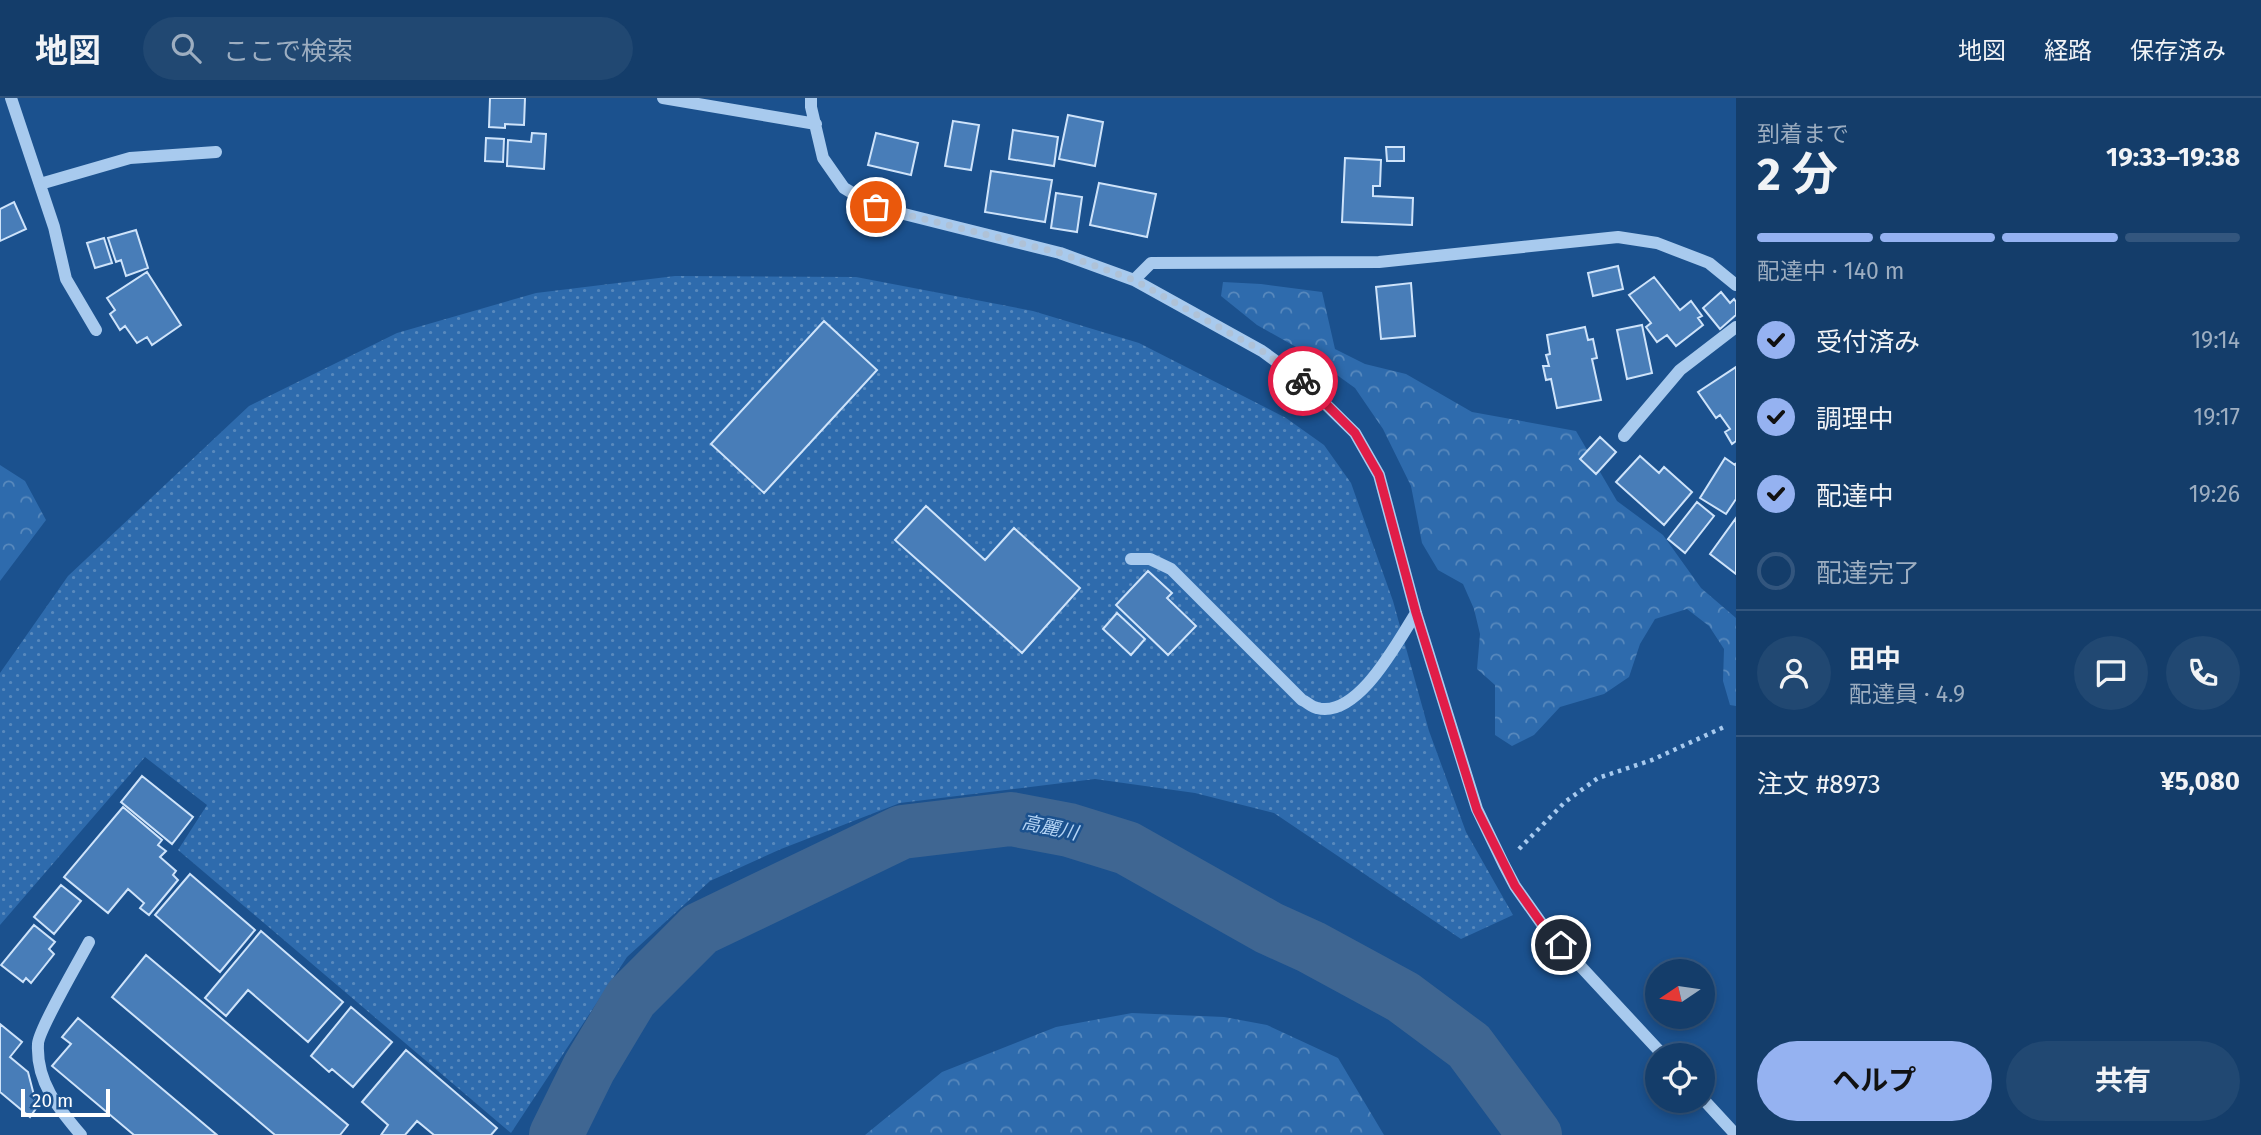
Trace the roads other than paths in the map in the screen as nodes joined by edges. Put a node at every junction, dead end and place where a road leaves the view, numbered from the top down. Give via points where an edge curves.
1 (12, 98) edge
2 (663, 98) edge
3 (811, 98) edge
4 (816, 124) junction
5 (216, 152) dead end
6 (40, 184) junction
7 (1134, 280) junction
8 (1736, 285) edge
9 (1736, 327) edge
10 (96, 330) dead end
11 (1624, 436) dead end
12 (1132, 559) dead end
13 (1416, 613) junction
14 (89, 942) dead end
15 (1652, 1043) edge
16 (1715, 1111) edge
17 (81, 1135) edge
18 (1736, 1135) edge

1 - 6 street
2 - 4 street
3 - 4 street
4 - 7 street via 823,158 845,188 876,207 1060,253
5 - 6 street via 130,158
6 - 10 street via 66,279
7 - 8 street via 1151,263 1379,262 1618,237 1657,243 1709,263
7 - 13 street via 1262,351 1299,377 1355,433 1379,475
9 - 11 street via 1680,370
12 - 13 street via 1150,559 1171,569 1303,700 1318,709 1357,697
13 - 15 street via 1477,810 1515,886 1544,927
14 - 17 street via 37,1042 41,1078 57,1107
16 - 18 street

